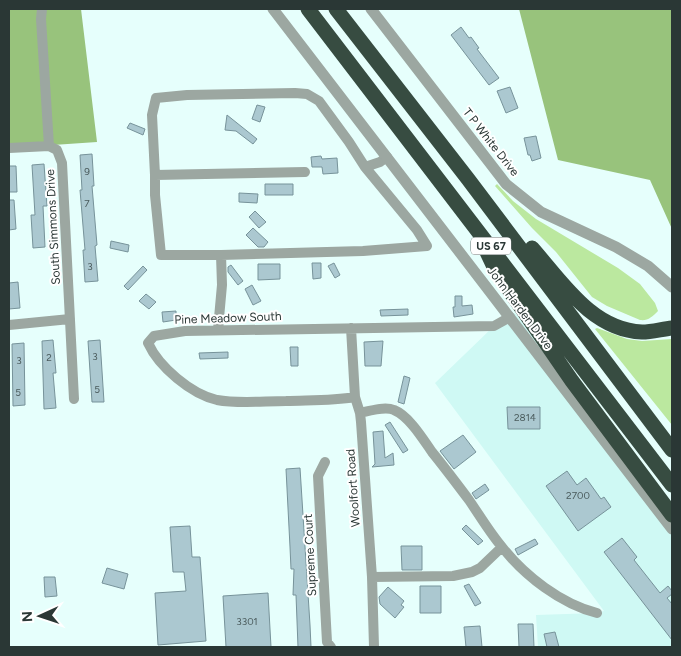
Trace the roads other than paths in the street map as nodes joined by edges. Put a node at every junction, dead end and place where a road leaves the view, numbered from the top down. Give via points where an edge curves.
1 (273, 9) edge
2 (308, 9) edge
3 (336, 9) edge
4 (371, 9) edge
5 (41, 14) edge
6 (49, 146) junction
7 (9, 148) edge
8 (387, 158) junction
9 (365, 167) junction
10 (304, 172) dead end
11 (156, 175) junction
12 (468, 179) junction
13 (475, 226) junction
14 (221, 255) junction
15 (672, 286) edge
16 (672, 316) edge
17 (510, 317) junction
18 (70, 319) junction
19 (9, 325) edge
20 (351, 328) junction
21 (218, 329) junction
22 (667, 329) edge
23 (355, 397) junction
24 (74, 399) dead end
25 (360, 413) junction
26 (672, 450) edge
27 (325, 462) dead end
28 (672, 485) edge
29 (672, 514) edge
30 (672, 529) edge
31 (502, 547) junction
32 (372, 577) junction
33 (598, 613) dead end
34 (331, 647) edge
35 (374, 647) edge

1 - 8 street, John Harden Drive
2 - 13 highway, US 67
3 - 12 highway, US 67
4 - 15 street, T P White Drive via 506,184 541,212 616,247 648,266
5 - 6 street
6 - 7 street
6 - 18 street, South Simmons Drive via 57,150 62,163
8 - 9 street
8 - 17 street, John Harden Drive
9 - 11 street via 319,102 307,94 187,95 156,98 152,114
9 - 14 street via 418,230 427,246
10 - 11 street
11 - 14 street via 160,255
12 - 22 highway via 578,300 602,320 624,330
12 - 26 highway, US 67
13 - 28 highway, US 67
13 - 29 highway via 496,271 572,381
14 - 21 street
16 - 22 highway
17 - 20 street, Pine Meadow South via 494,326
17 - 30 street, John Harden Drive
18 - 19 street
18 - 24 street, South Simmons Drive
20 - 21 street, Pine Meadow South
20 - 23 street, Woolfort Road
21 - 23 street, Pine Meadow South via 167,333 154,336 148,343 159,362 172,374 217,400
23 - 25 street, Woolfort Road
25 - 31 street via 394,410 408,421
25 - 32 street, Woolfort Road
27 - 34 street, Supreme Court via 318,476 327,642
31 - 32 street via 472,572 453,576
31 - 33 street via 527,573 557,596
32 - 35 street, Woolfort Road

